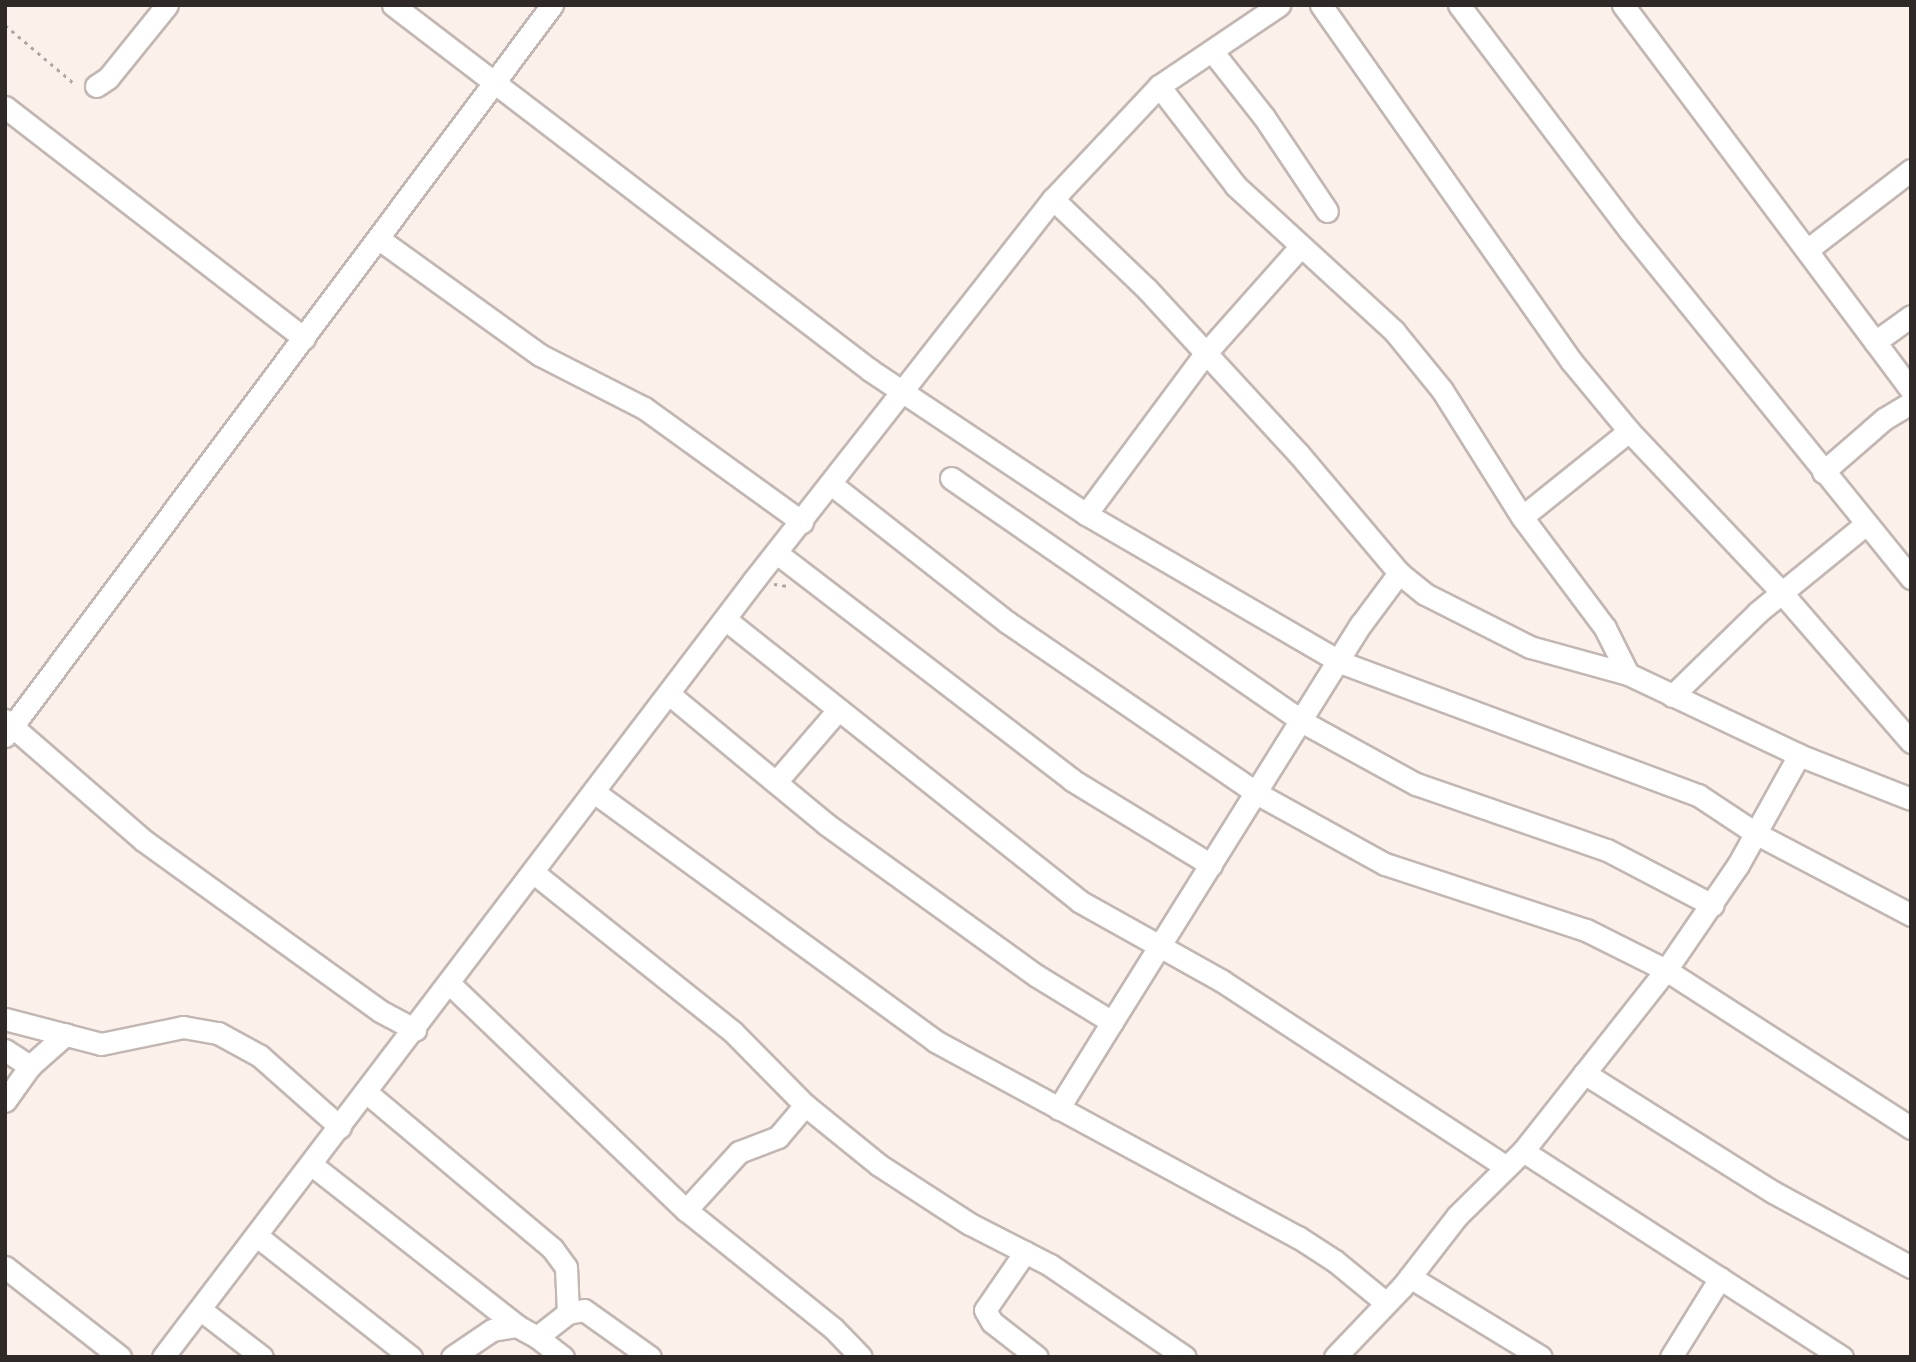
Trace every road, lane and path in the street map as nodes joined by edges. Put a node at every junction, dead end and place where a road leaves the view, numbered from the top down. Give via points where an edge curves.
1 (167, 5) edge
2 (393, 5) edge
3 (552, 5) edge
4 (1279, 5) edge
5 (1321, 5) edge
6 (1459, 5) edge
7 (1624, 6) edge
8 (5, 25) edge
9 (1212, 51) junction
10 (494, 85) junction
11 (96, 86) joint
12 (1159, 86) junction
13 (5, 107) edge
14 (1911, 170) edge
15 (1053, 198) junction
16 (1326, 211) dead end
17 (379, 239) junction
18 (1301, 246) junction
19 (1807, 250) junction
20 (1911, 316) edge
21 (304, 338) junction
22 (1875, 342) junction
23 (1205, 354) junction
24 (1911, 390) edge
25 (900, 391) junction
26 (1911, 403) edge
27 (1629, 432) junction
28 (1824, 472) junction
29 (951, 478) dead end
30 (831, 484) junction
31 (1086, 514) junction
32 (1522, 517) junction
33 (802, 522) junction
34 (1866, 524) junction
35 (778, 554) junction
36 (1399, 573) junction
37 (1911, 578) edge
38 (1782, 593) junction
39 (725, 619) junction
40 (1340, 662) junction
41 (1628, 674) junction
42 (669, 694) junction
43 (1672, 696) junction
44 (838, 710) junction
45 (1304, 722) junction
46 (8, 727) edge
47 (1911, 742) edge
48 (1799, 755) junction
49 (776, 782) junction
50 (594, 792) junction
51 (1258, 794) junction
52 (1909, 795) edge
53 (1758, 834) junction
54 (1211, 865) junction
55 (534, 873) junction
56 (1712, 905) junction
57 (1911, 915) edge
58 (1159, 945) junction
59 (1667, 970) junction
60 (450, 984) junction
61 (5, 1019) edge
62 (1112, 1022) junction
63 (415, 1030) junction
64 (66, 1034) junction
65 (5, 1050) edge
66 (30, 1066) junction
67 (1584, 1073) junction
68 (366, 1092) junction
69 (5, 1101) edge
70 (805, 1105) junction
71 (1058, 1109) junction
72 (340, 1127) junction
73 (1911, 1128) edge
74 (1523, 1151) junction
75 (312, 1165) junction
76 (1506, 1167) junction
77 (686, 1210) junction
78 (257, 1236) junction
79 (1025, 1252) junction
80 (5, 1267) edge
81 (1911, 1267) edge
82 (1410, 1277) junction
83 (1720, 1278) junction
84 (1385, 1302) junction
85 (201, 1310) junction
86 (568, 1313) junction
87 (517, 1326) junction
88 (537, 1337) junction
89 (120, 1357) edge
90 (163, 1357) edge
91 (262, 1357) edge
92 (411, 1357) edge
93 (452, 1357) edge
94 (563, 1357) edge
95 (650, 1357) edge
96 (861, 1357) edge
97 (1037, 1357) edge
98 (1185, 1357) edge
99 (1335, 1357) edge
100 (1541, 1357) edge
101 (1671, 1357) edge
102 (1842, 1357) edge

1 - 11 street via 108,78
2 - 10 street
3 - 10 street
4 - 9 street
5 - 27 street via 1572,362
6 - 28 street
7 - 19 street
8 - 11 path via 69,80 81,87
9 - 12 street
9 - 16 street via 1264,117
10 - 17 street
10 - 25 street
12 - 15 street
12 - 18 street via 1236,186
13 - 21 street
14 - 19 street
15 - 23 street via 1147,289
15 - 25 street
17 - 21 street
17 - 33 street via 540,355 643,408
18 - 23 street
18 - 32 street via 1402,341 1442,390
19 - 22 street
20 - 22 street
21 - 46 street
22 - 24 street
23 - 31 street
23 - 36 street via 1298,453
25 - 30 street
25 - 31 street
26 - 28 street via 1884,419
27 - 32 street
27 - 38 street
28 - 34 street
29 - 45 street
30 - 33 street
30 - 51 street via 1007,622
31 - 40 street
32 - 41 street via 1605,628
33 - 35 street
34 - 37 street
34 - 38 street
35 - 39 street
35 - 54 street via 1072,779
36 - 40 street
36 - 41 street via 1447,607 1530,648
38 - 43 street
38 - 47 street
39 - 42 street
39 - 44 street
40 - 45 street
40 - 53 street via 1688,791
41 - 43 street
42 - 49 street
42 - 50 street
43 - 48 street
44 - 49 street
44 - 58 street via 1041,874 1107,918
45 - 51 street
45 - 56 street via 1416,784 1607,850
46 - 63 street via 143,840 380,1011
48 - 52 street
48 - 53 street
49 - 62 street via 826,824 1037,976
50 - 55 street
50 - 71 street via 935,1041
51 - 54 street
51 - 59 street via 1385,864 1586,930
53 - 56 street
53 - 57 street
54 - 58 street
55 - 60 street
55 - 70 street via 733,1032
56 - 59 street
58 - 62 street
58 - 76 street via 1417,1104
59 - 67 street
59 - 73 street
60 - 63 street
60 - 77 street
61 - 64 street
62 - 71 street
63 - 68 street
64 - 66 street
64 - 72 street via 101,1044 183,1027 218,1033 260,1056
65 - 66 street
66 - 69 street
67 - 74 street
67 - 81 street via 1773,1192
68 - 72 street
68 - 86 street via 552,1248 566,1267
70 - 77 street via 778,1137 733,1157
70 - 79 street via 912,1187
71 - 84 street via 1318,1249
72 - 75 street
74 - 76 street
74 - 83 street
75 - 78 street
75 - 87 street
76 - 82 street via 1457,1216
77 - 96 street via 833,1328
78 - 85 street
78 - 92 street
79 - 97 street via 985,1310 992,1322
79 - 98 street
80 - 89 street
82 - 84 street
82 - 100 street
83 - 101 street
83 - 102 street
84 - 99 street
85 - 90 street
85 - 91 street
86 - 88 street
86 - 95 street via 584,1310 596,1315
87 - 88 street
87 - 93 street via 492,1330
88 - 94 street

